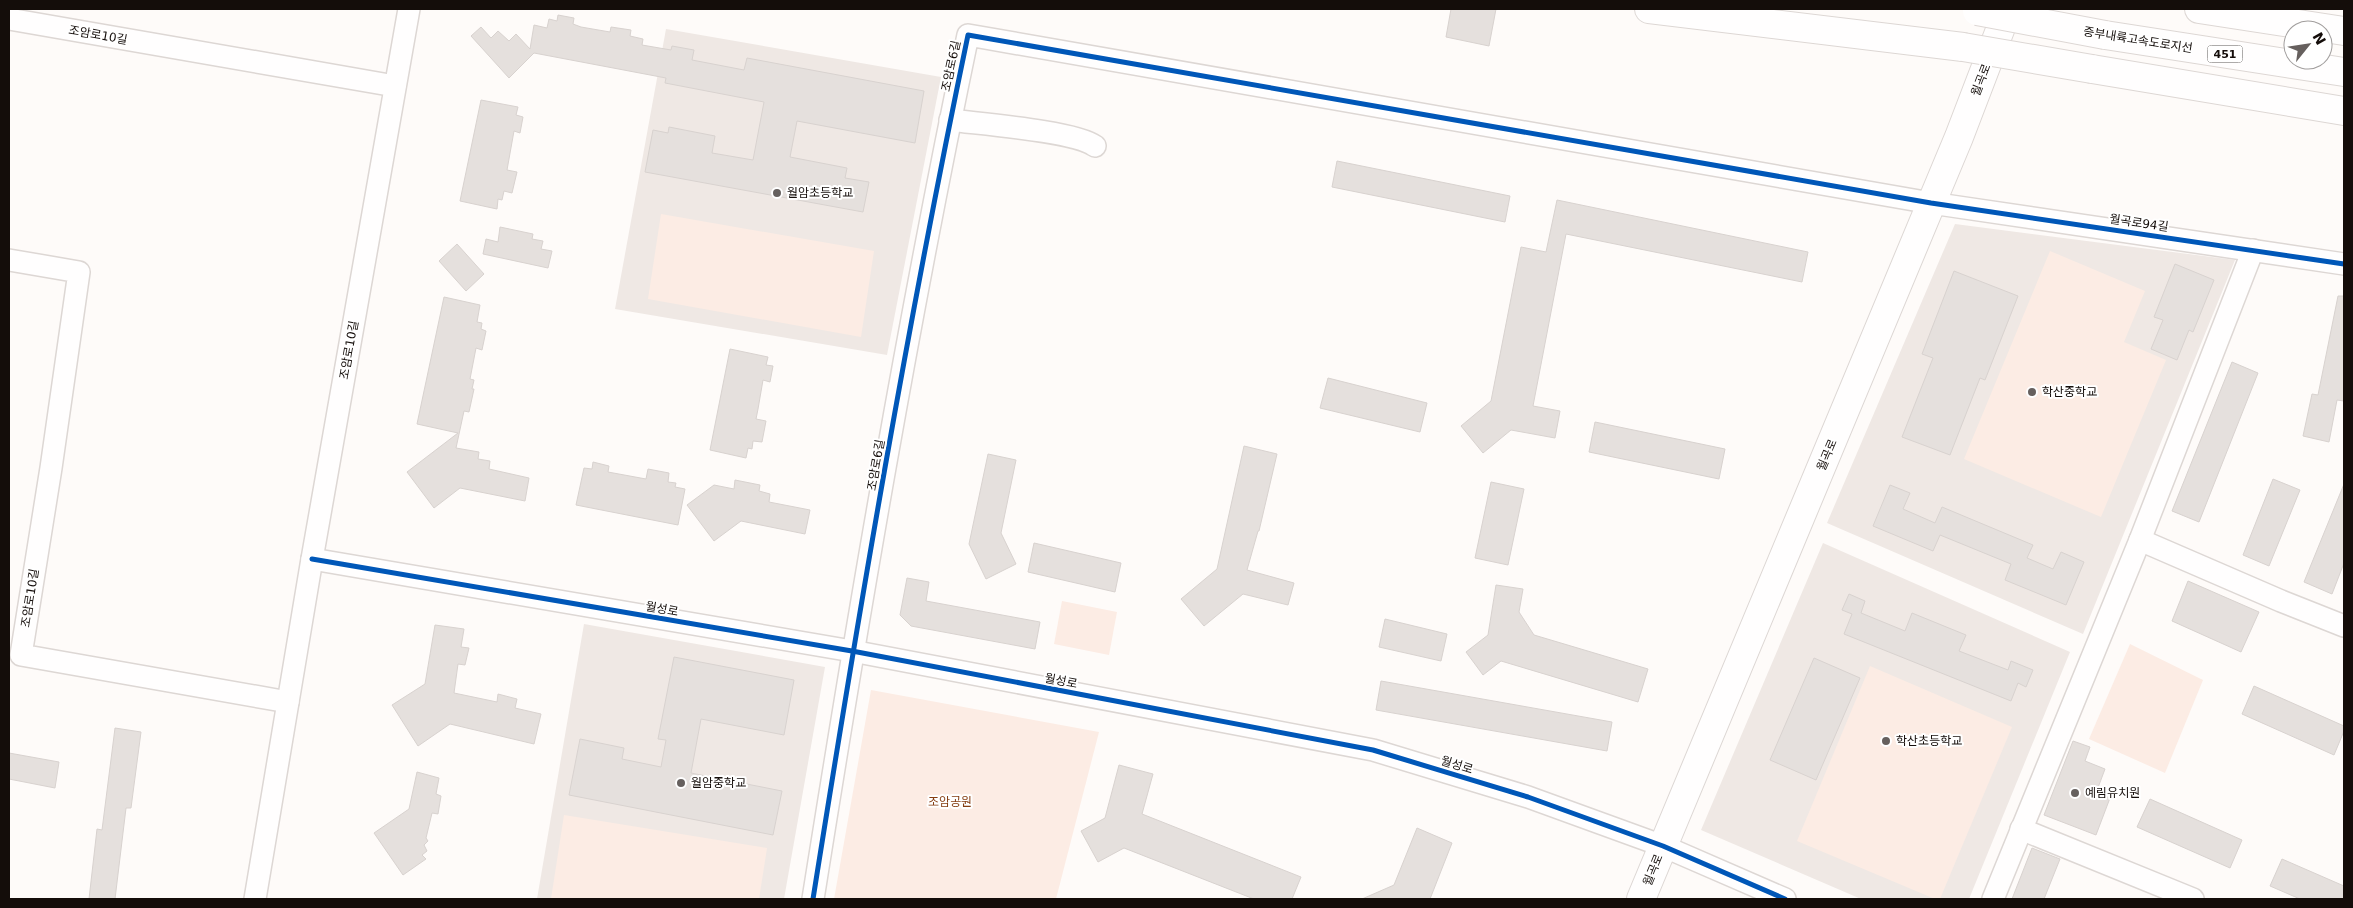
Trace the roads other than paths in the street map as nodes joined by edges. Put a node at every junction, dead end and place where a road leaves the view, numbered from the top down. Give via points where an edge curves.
1 (409, 9) edge
2 (1649, 9) edge
3 (2008, 9) edge
4 (2198, 9) edge
5 (1970, 10) edge
6 (9, 19) edge
7 (2344, 31) edge
8 (968, 35) joint
9 (2344, 72) edge
10 (395, 86) junction
11 (2344, 111) edge
12 (950, 120) junction
13 (1095, 146) dead end
14 (1931, 203) junction
15 (2253, 250) junction
16 (9, 260) edge
17 (2344, 264) edge
18 (2140, 540) junction
19 (312, 559) junction
20 (2344, 626) edge
21 (852, 651) junction
22 (288, 702) junction
23 (2021, 829) junction
24 (1663, 846) junction
25 (255, 899) edge
26 (813, 899) edge
27 (1641, 899) edge
28 (1785, 899) edge
29 (1993, 899) edge
30 (2193, 899) edge

1 - 10 street, 조암로10길
2 - 11 main road, bridge via 1963,47
3 - 14 main road, 월곡로
4 - 7 main road
5 - 9 main road, 중부내륙고속도로지선 / 451, bridge via 2105,35
6 - 10 street, 조암로10길
8 - 12 street, 조암로6길
8 - 14 street, 월곡로94길
10 - 19 street, 조암로10길
12 - 13 street via 1088,140
12 - 21 street, 조암로6길
14 - 15 street, 월곡로94길
14 - 24 main road, 월곡로
15 - 17 street, 월곡로94길
15 - 18 street
16 - 22 street, 조암로10길 via 79,272 21,655
18 - 20 street
18 - 23 street
19 - 21 street, 월성로
19 - 22 street, 조암로10길
21 - 24 street, 월성로 via 1373,750 1528,797
21 - 26 street, 조암로6길
22 - 25 street, 조암로10길
23 - 29 street
23 - 30 street
24 - 27 main road, 월곡로
24 - 28 street, 월성로

